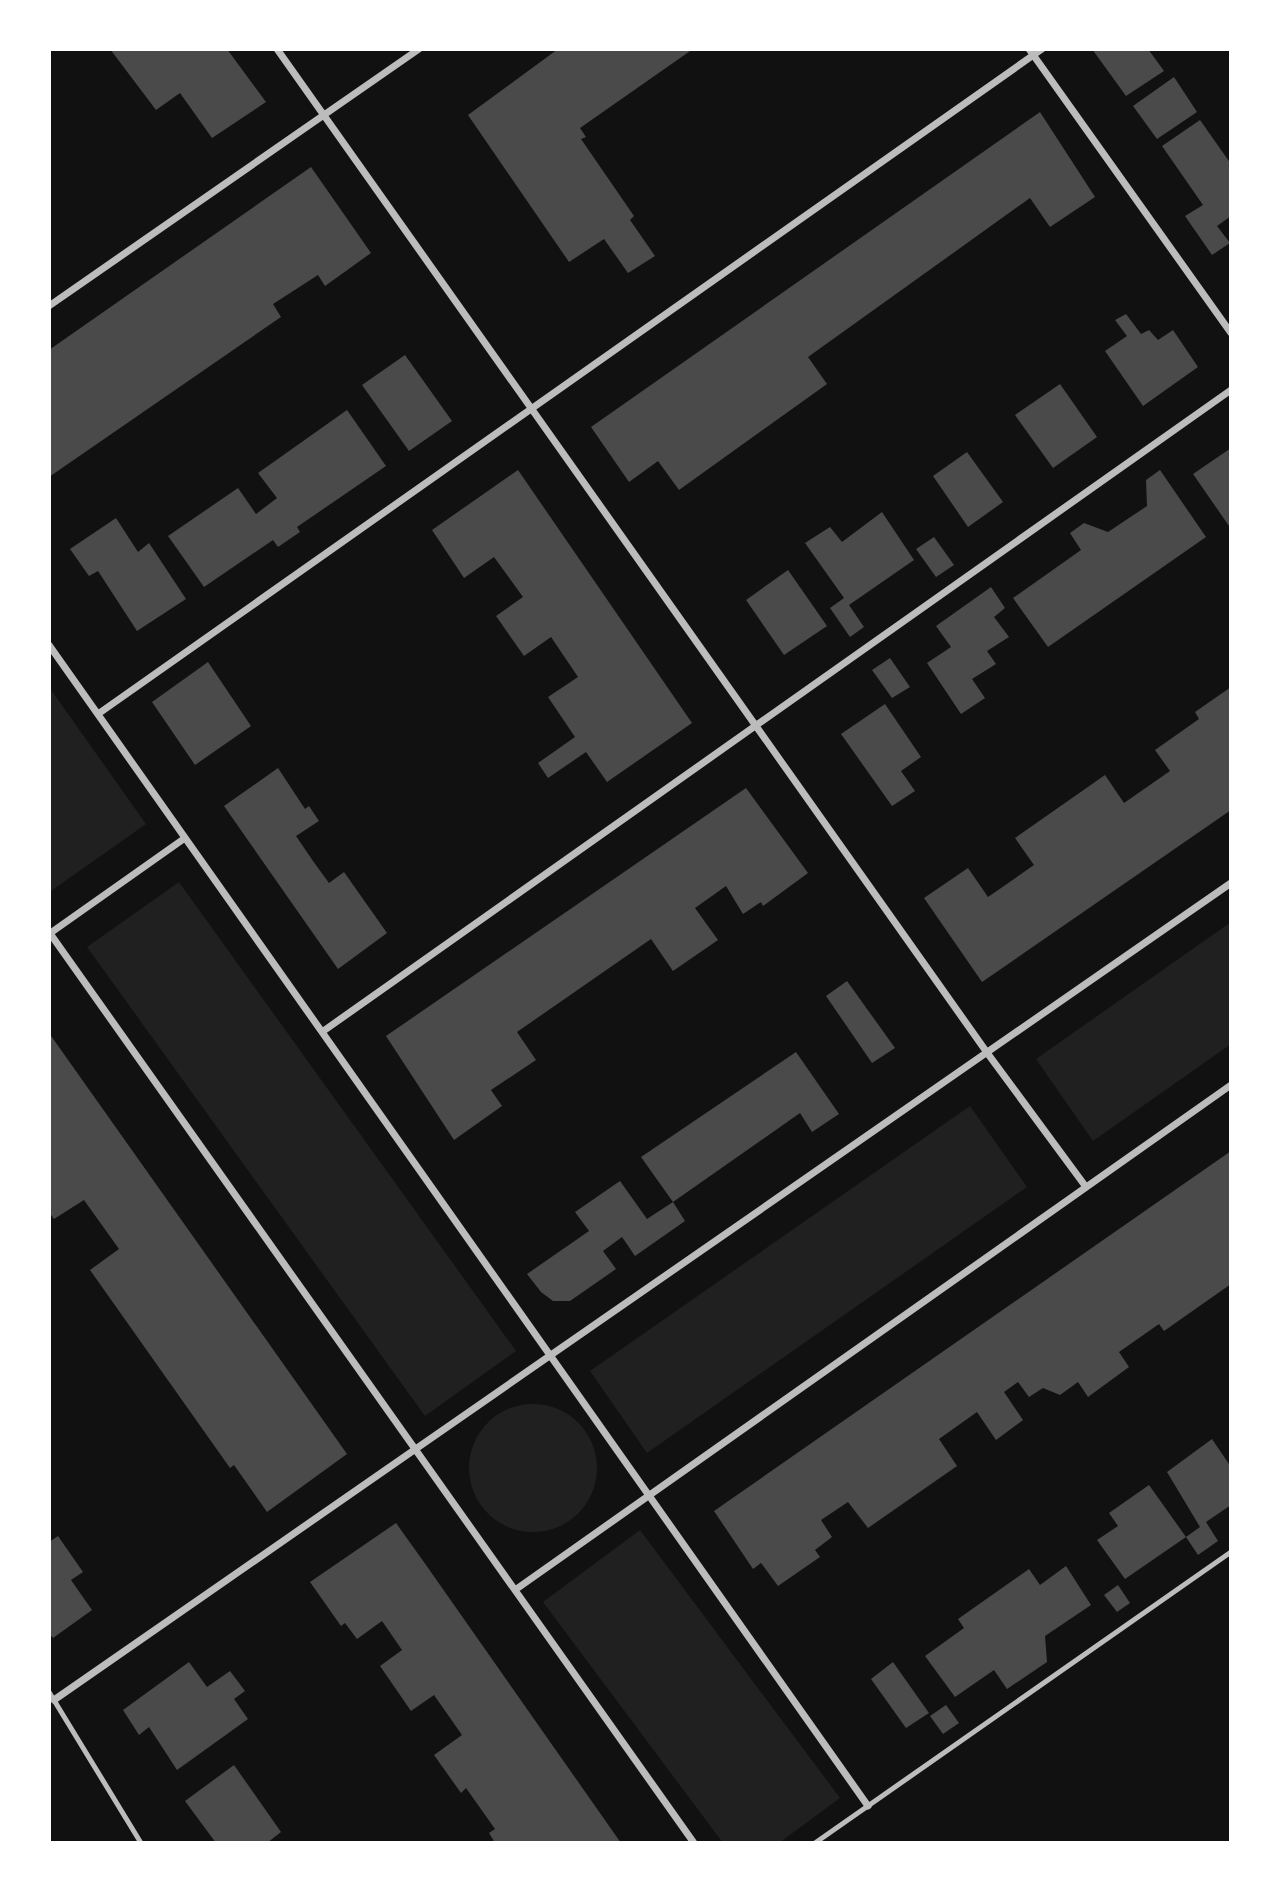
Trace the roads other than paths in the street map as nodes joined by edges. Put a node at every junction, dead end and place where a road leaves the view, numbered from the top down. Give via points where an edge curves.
1 (277, 49) edge
2 (419, 49) edge
3 (1042, 49) edge
4 (1031, 52) edge
5 (324, 115) junction
6 (49, 306) edge
7 (1231, 333) edge
8 (1231, 390) edge
9 (531, 408) junction
10 (49, 645) edge
11 (97, 714) junction
12 (755, 725) junction
13 (185, 838) junction
14 (1231, 883) edge
15 (49, 933) edge
16 (322, 1032) junction
17 (988, 1054) junction
18 (1231, 1085) edge
19 (1086, 1187) junction
20 (552, 1355) junction
21 (416, 1451) junction
22 (649, 1495) junction
23 (1231, 1552) edge
24 (515, 1590) junction
25 (49, 1692) edge
26 (54, 1700) junction
27 (868, 1806) junction
28 (141, 1843) edge
29 (694, 1843) edge
30 (815, 1843) edge

1 - 5 street
2 - 5 street
3 - 4 street
4 - 7 street
4 - 9 street
5 - 6 street
5 - 9 street
8 - 12 street
9 - 11 street
9 - 12 street
10 - 11 street
11 - 13 street
12 - 16 street
12 - 17 street
13 - 15 street
13 - 16 street
14 - 17 street
15 - 21 street
16 - 20 street
17 - 19 street
17 - 20 street
18 - 19 street
19 - 22 street
20 - 21 street
20 - 22 street
21 - 24 street
21 - 26 street
22 - 24 street
22 - 27 street
23 - 27 lane
24 - 29 street
25 - 26 lane
26 - 28 lane
27 - 30 lane

